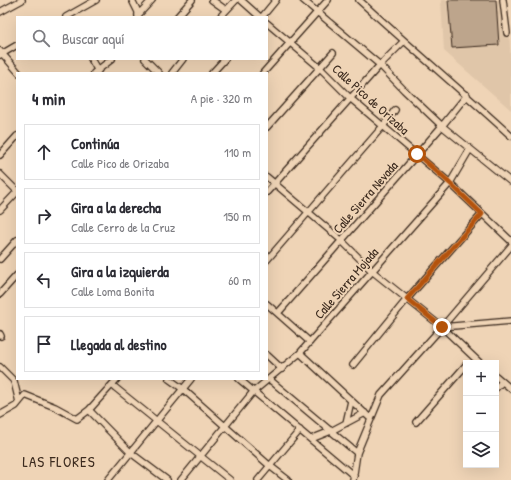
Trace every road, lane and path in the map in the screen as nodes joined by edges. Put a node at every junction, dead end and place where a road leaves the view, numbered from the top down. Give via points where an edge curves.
1 (22, 0) edge
2 (96, 0) edge
3 (132, 0) edge
4 (152, 0) edge
5 (192, 0) edge
6 (212, 0) edge
7 (236, 0) edge
8 (241, 0) edge
9 (276, 0) edge
10 (303, 0) edge
11 (328, 0) edge
12 (360, 0) edge
13 (503, 0) edge
14 (226, 10) junction
15 (0, 12) edge
16 (317, 12) junction
17 (69, 16) edge
18 (138, 16) edge
19 (178, 16) edge
20 (221, 16) edge
21 (260, 16) edge
22 (262, 16) edge
23 (268, 24) edge
24 (507, 33) dead end
25 (404, 41) junction
26 (290, 42) junction
27 (16, 46) edge
28 (1, 53) edge
29 (333, 53) dead end
30 (91, 60) edge
31 (111, 60) edge
32 (146, 60) edge
33 (182, 60) edge
34 (223, 60) edge
35 (380, 65) junction
36 (320, 68) junction
37 (19, 72) edge
38 (96, 72) edge
39 (157, 72) edge
40 (173, 72) edge
41 (213, 72) edge
42 (264, 72) edge
43 (467, 95) junction
44 (350, 98) junction
45 (395, 110) dead end
46 (268, 126) edge
47 (383, 126) junction
48 (442, 126) junction
49 (511, 136) edge
50 (16, 137) edge
51 (470, 149) junction
52 (417, 154) junction
53 (0, 155) edge
54 (0, 174) edge
55 (268, 178) edge
56 (511, 182) edge
57 (450, 183) junction
58 (274, 184) junction
59 (16, 190) edge
60 (268, 191) edge
61 (16, 192) edge
62 (0, 210) edge
63 (308, 213) junction
64 (482, 214) junction
65 (341, 240) junction
66 (16, 241) edge
67 (511, 241) edge
68 (511, 246) edge
69 (0, 259) edge
70 (268, 259) edge
71 (372, 271) junction
72 (16, 276) edge
73 (1, 291) edge
74 (407, 299) junction
75 (268, 305) edge
76 (278, 313) junction
77 (511, 321) edge
78 (442, 327) junction
79 (310, 342) junction
80 (300, 353) junction
81 (268, 356) edge
82 (473, 357) junction
83 (470, 360) edge
84 (476, 360) edge
85 (353, 365) dead end
86 (0, 367) edge
87 (282, 368) junction
88 (463, 369) edge
89 (269, 379) joint
90 (499, 379) edge
91 (116, 380) edge
92 (170, 380) edge
93 (190, 380) edge
94 (240, 380) edge
95 (268, 380) edge
96 (502, 382) junction
97 (112, 385) junction
98 (499, 385) edge
99 (183, 389) junction
100 (511, 389) edge
101 (253, 392) junction
102 (351, 400) junction
103 (19, 402) junction
104 (89, 410) junction
105 (365, 413) junction
106 (0, 415) edge
107 (371, 419) junction
108 (156, 422) junction
109 (416, 422) dead end
110 (346, 423) junction
111 (226, 426) junction
112 (300, 430) junction
113 (331, 431) junction
114 (311, 439) junction
115 (131, 453) junction
116 (358, 453) junction
117 (200, 457) junction
118 (270, 466) junction
119 (354, 478) edge
120 (111, 479) edge
121 (168, 480) edge
122 (181, 480) edge
123 (230, 480) edge
124 (258, 480) edge
125 (288, 480) edge

1 - 15 street
2 - 17 street
3 - 18 street
4 - 18 street
5 - 19 street
6 - 14 street
7 - 14 street
8 - 21 street
9 - 22 street
10 - 16 street
11 - 16 street
12 - 25 street
13 - 24 street
14 - 20 street
16 - 26 street
16 - 35 street
23 - 26 street, Calle Pico de Orizaba
25 - 35 street
25 - 43 street
26 - 36 street, Calle Pico de Orizaba
26 - 42 street
27 - 28 street
28 - 37 street
29 - 36 street
30 - 38 street
31 - 38 street
32 - 39 street
33 - 40 street
34 - 41 street
35 - 44 street
35 - 48 street
36 - 44 street, Calle Pico de Orizaba
36 - 46 street
43 - 48 street, Calle Sierra Nevada
43 - 49 street
44 - 47 street, Calle Pico de Orizaba
44 - 58 street
45 - 47 street
47 - 52 street, Calle Pico de Orizaba
47 - 63 street
48 - 51 street
48 - 52 street, Calle Sierra Nevada
50 - 53 street
51 - 56 street
51 - 57 street, Calle Sierra Mojada
52 - 57 street, Calle Pico de Orizaba
52 - 65 street, Calle Sierra Nevada
54 - 59 street
55 - 58 street
57 - 64 street, Calle Pico de Orizaba
57 - 71 street, Calle Sierra Mojada
58 - 60 street
58 - 63 street
61 - 62 street
63 - 65 street
63 - 70 street
64 - 67 street, Calle Pico de Orizaba
64 - 74 street
65 - 71 street
65 - 76 street, Calle Sierra Nevada
66 - 69 street
68 - 78 street
71 - 74 street
71 - 79 street, Calle Sierra Mojada
72 - 73 street
74 - 78 street
74 - 85 street
75 - 76 street
76 - 79 street
77 - 78 street
78 - 82 street
78 - 107 street via 381,395
79 - 80 street, Calle Sierra Mojada
80 - 87 street, Calle Sierra Mojada
80 - 102 street
81 - 87 street
82 - 83 street
82 - 84 street
86 - 103 street via 14,381
87 - 89 street, Calle Sierra Mojada
88 - 109 street
89 - 113 street
90 - 96 street
91 - 97 street
92 - 99 street
93 - 99 street
94 - 101 street
95 - 101 street, Calle Sierra Mojada
96 - 98 street
96 - 100 street
97 - 104 street
97 - 108 street
99 - 108 street
99 - 111 street
101 - 111 street, Calle Sierra Mojada
101 - 112 street
102 - 105 street
102 - 110 street
103 - 104 street via 25,395 55,407 77,420
103 - 106 street
104 - 115 street
105 - 107 street
105 - 110 street
107 - 116 street
108 - 115 street
108 - 117 street
110 - 113 street
111 - 117 street, Calle Sierra Mojada
111 - 118 street
112 - 114 street
112 - 118 street
113 - 114 street
113 - 116 street
114 - 119 street
115 - 120 street
115 - 121 street
116 - 119 street
117 - 122 street, Calle Sierra Mojada
117 - 123 street
118 - 124 street
118 - 125 street

